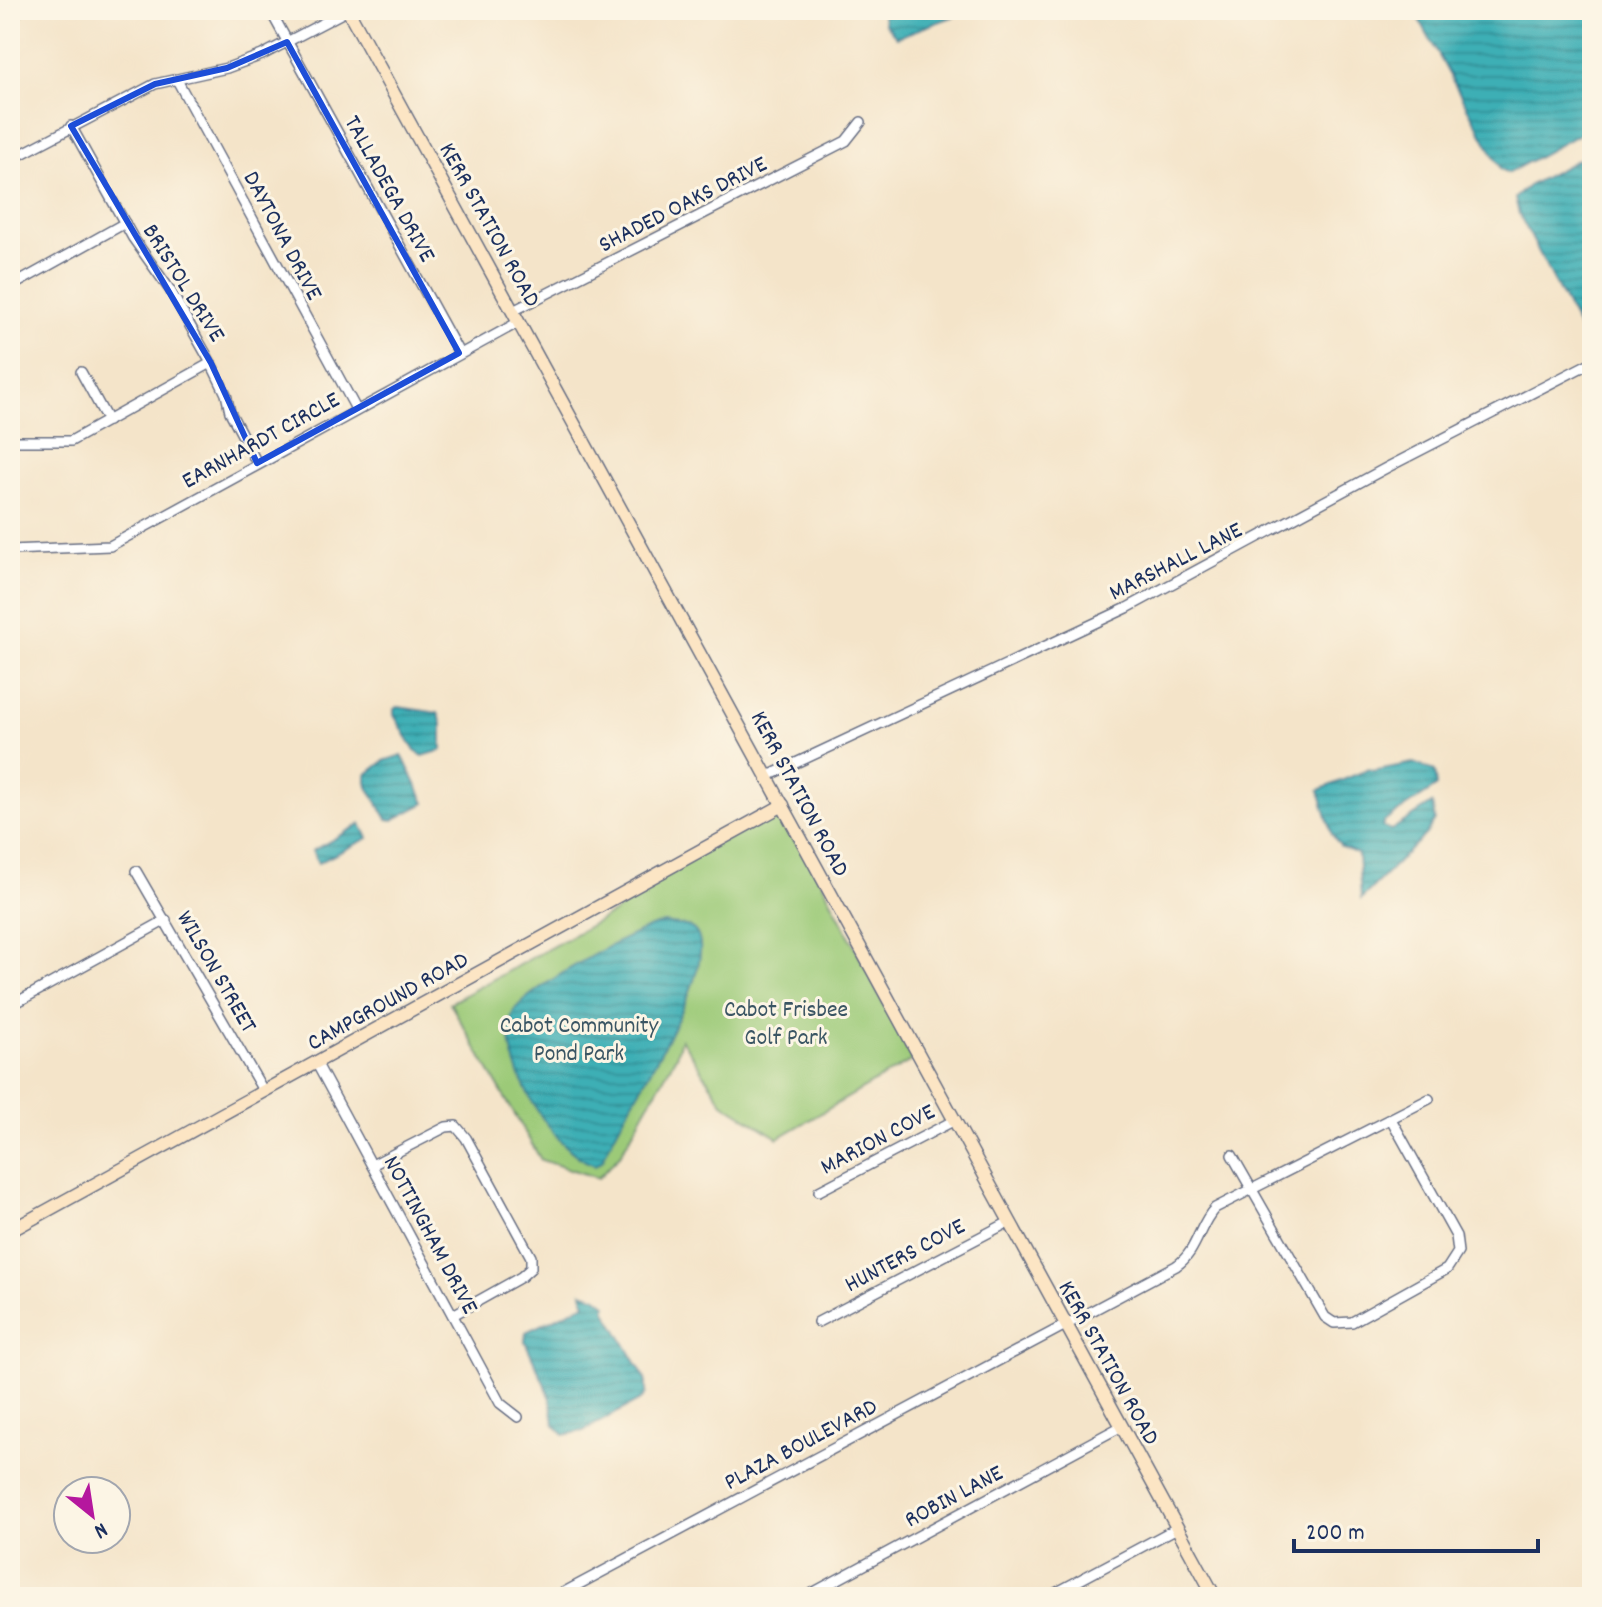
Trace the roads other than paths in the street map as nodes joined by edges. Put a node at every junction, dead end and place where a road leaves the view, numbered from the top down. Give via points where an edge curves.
1 (21, 10) edge
2 (270, 10) edge
3 (348, 10) edge
4 (10, 16) edge
5 (287, 42) junction
6 (177, 80) junction
7 (861, 122) dead end
8 (71, 126) junction
9 (10, 160) edge
10 (125, 223) junction
11 (10, 287) edge
12 (516, 316) junction
13 (459, 353) junction
14 (1592, 362) edge
15 (211, 363) junction
16 (81, 372) dead end
17 (356, 409) junction
18 (108, 421) junction
19 (10, 441) edge
20 (257, 463) junction
21 (10, 550) edge
22 (768, 776) junction
23 (783, 805) junction
24 (136, 871) dead end
25 (166, 920) junction
26 (10, 1006) edge
27 (317, 1064) junction
28 (264, 1092) junction
29 (1429, 1099) dead end
30 (1391, 1119) junction
31 (953, 1121) junction
32 (1232, 1155) dead end
33 (372, 1165) junction
34 (1252, 1189) junction
35 (819, 1191) dead end
36 (1009, 1222) junction
37 (10, 1231) edge
38 (453, 1315) junction
39 (818, 1322) dead end
40 (1064, 1324) junction
41 (518, 1417) dead end
42 (1120, 1427) junction
43 (1177, 1528) junction
44 (555, 1597) edge
45 (805, 1597) edge
46 (1048, 1597) edge
47 (1215, 1597) edge

1 - 4 street
2 - 5 street, TALLADEGA DRIVE
3 - 5 street
3 - 12 street, KERR STATION ROAD
5 - 6 street via 227,68
5 - 13 street, TALLADEGA DRIVE
6 - 8 street via 155,84
6 - 17 street, DAYTONA DRIVE
7 - 12 street, SHADED OAKS DRIVE via 846,141
8 - 9 street
8 - 10 street, BRISTOL DRIVE
10 - 11 street
10 - 15 street, BRISTOL DRIVE
12 - 13 street, EARNHARDT CIRCLE
12 - 22 street, KERR STATION ROAD
13 - 17 street, EARNHARDT CIRCLE
14 - 22 street, MARSHALL LANE via 1127,608
15 - 18 street
15 - 20 street, BRISTOL DRIVE
16 - 18 street
17 - 20 street, EARNHARDT CIRCLE
18 - 19 street via 71,441
20 - 21 street, EARNHARDT CIRCLE via 110,546
22 - 23 street, KERR STATION ROAD
23 - 27 street, CAMPGROUND ROAD
23 - 31 street, KERR STATION ROAD
24 - 25 street, WILSON STREET
25 - 26 street
25 - 28 street, WILSON STREET
27 - 28 street, CAMPGROUND ROAD
27 - 33 street, NOTTINGHAM DRIVE
28 - 37 street, CAMPGROUND ROAD
29 - 30 street, PLAZA BOULEVARD
30 - 34 street, PLAZA BOULEVARD
30 - 34 street via 1456,1236 1458,1252 1447,1269 1352,1322 1334,1323 1325,1317
31 - 35 street, MARION COVE
31 - 36 street, KERR STATION ROAD
32 - 34 street
33 - 38 street, NOTTINGHAM DRIVE
33 - 38 street via 456,1126 531,1257 531,1268 521,1277
34 - 40 street, PLAZA BOULEVARD via 1206,1217 1186,1259
36 - 39 street, HUNTERS COVE
36 - 40 street, KERR STATION ROAD
38 - 41 street, NOTTINGHAM DRIVE via 500,1403
40 - 42 street, KERR STATION ROAD
40 - 44 street, PLAZA BOULEVARD
42 - 43 street, KERR STATION ROAD
42 - 45 street, ROBIN LANE
43 - 46 street
43 - 47 street, KERR STATION ROAD

